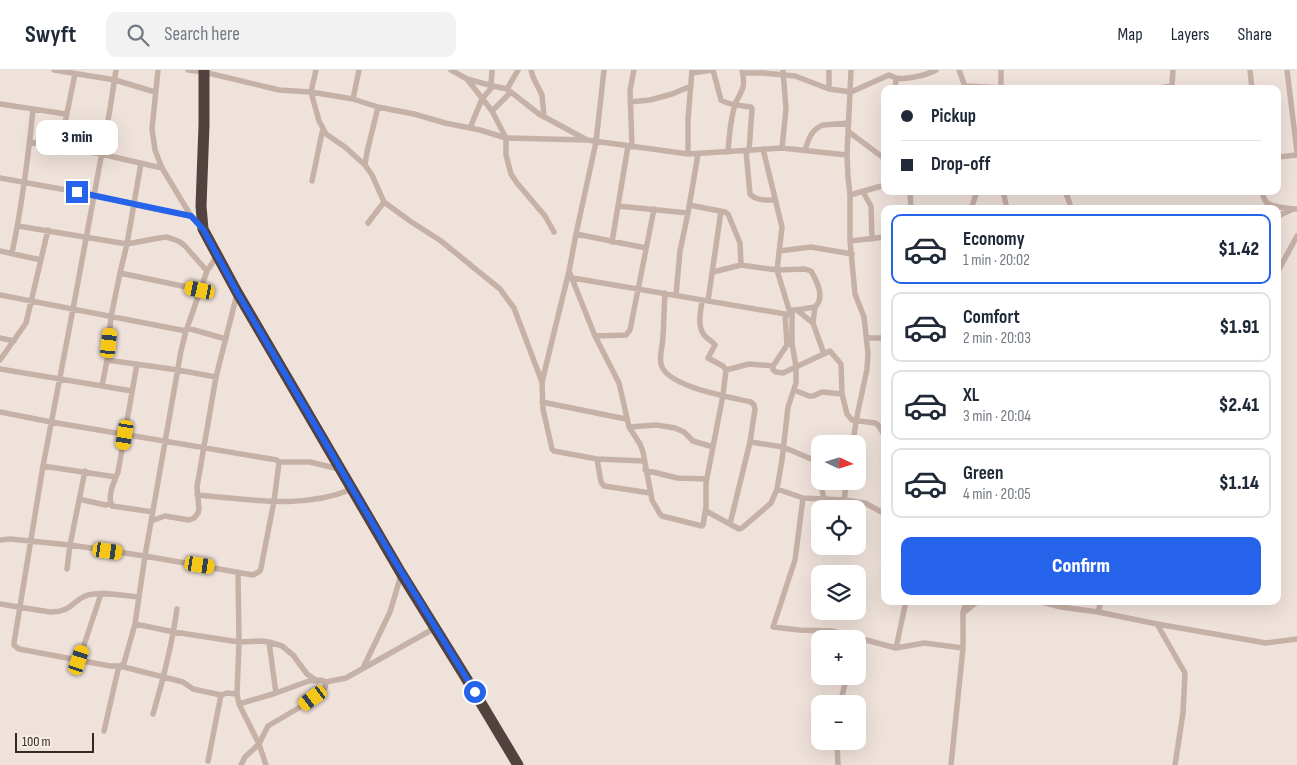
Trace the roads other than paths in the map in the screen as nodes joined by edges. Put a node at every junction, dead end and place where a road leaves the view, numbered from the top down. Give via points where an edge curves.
1 (54, 70) edge
2 (116, 70) edge
3 (158, 70) edge
4 (188, 70) edge
5 (316, 70) edge
6 (359, 70) edge
7 (451, 70) edge
8 (492, 70) edge
9 (518, 70) edge
10 (531, 70) edge
11 (604, 70) edge
12 (634, 70) edge
13 (713, 70) edge
14 (829, 70) edge
15 (851, 70) edge
16 (936, 70) edge
17 (959, 70) edge
18 (1001, 70) edge
19 (1173, 70) edge
20 (1250, 70) edge
21 (1287, 70) edge
22 (204, 71) edge
23 (692, 71) edge
24 (743, 72) edge
25 (783, 72) edge
26 (888, 73) edge
27 (75, 74) junction
28 (896, 78) junction
29 (467, 79) junction
30 (115, 80) junction
31 (895, 85) edge
32 (964, 85) edge
33 (1001, 85) edge
34 (1172, 85) edge
35 (1252, 85) edge
36 (492, 86) junction
37 (691, 86) junction
38 (829, 89) junction
39 (509, 90) junction
40 (155, 92) junction
41 (310, 92) junction
42 (851, 92) junction
43 (353, 99) junction
44 (482, 99) junction
45 (630, 102) junction
46 (0, 104) edge
47 (734, 106) junction
48 (378, 107) junction
49 (33, 110) junction
50 (492, 111) junction
51 (66, 114) junction
52 (544, 117) junction
53 (849, 122) junction
54 (322, 128) junction
55 (470, 128) junction
56 (849, 132) junction
57 (506, 138) junction
58 (587, 140) junction
59 (30, 142) junction
60 (596, 142) junction
61 (60, 147) junction
62 (630, 147) junction
63 (782, 148) junction
64 (763, 149) junction
65 (805, 150) junction
66 (747, 151) junction
67 (728, 152) junction
68 (1297, 153) edge
69 (102, 154) junction
70 (688, 154) junction
71 (698, 154) junction
72 (847, 155) junction
73 (881, 156) edge
74 (1281, 156) edge
75 (141, 163) junction
76 (365, 165) junction
77 (162, 168) junction
78 (0, 178) edge
79 (312, 181) dead end
80 (25, 182) junction
81 (881, 186) edge
82 (864, 192) junction
83 (94, 195) junction
84 (850, 195) junction
85 (1263, 195) edge
86 (774, 200) junction
87 (384, 202) junction
88 (134, 204) junction
89 (689, 205) junction
90 (1271, 205) edge
91 (618, 206) junction
92 (1281, 207) edge
93 (654, 209) junction
94 (1295, 209) edge
95 (721, 211) junction
96 (688, 213) junction
97 (1281, 215) edge
98 (191, 216) junction
99 (368, 223) dead end
100 (18, 226) junction
101 (203, 229) junction
102 (48, 230) junction
103 (554, 232) dead end
104 (576, 234) junction
105 (86, 236) junction
106 (1297, 236) edge
107 (881, 238) edge
108 (872, 239) junction
109 (850, 241) junction
110 (612, 242) junction
111 (127, 244) junction
112 (646, 248) junction
113 (0, 251) edge
114 (779, 251) junction
115 (12, 253) junction
116 (852, 254) junction
117 (217, 256) junction
118 (41, 260) junction
119 (741, 265) junction
120 (1281, 265) edge
121 (777, 270) junction
122 (207, 271) junction
123 (569, 271) junction
124 (713, 272) junction
125 (120, 273) junction
126 (573, 278) junction
127 (638, 289) junction
128 (200, 290) junction
129 (237, 292) junction
130 (665, 293) junction
131 (0, 295) edge
132 (676, 295) junction
133 (705, 300) junction
134 (32, 301) junction
135 (815, 308) junction
136 (73, 309) junction
137 (791, 312) junction
138 (111, 316) junction
139 (814, 323) junction
140 (187, 330) junction
141 (595, 336) junction
142 (0, 338) edge
143 (868, 338) junction
144 (881, 338) edge
145 (226, 339) junction
146 (14, 341) junction
147 (790, 344) junction
148 (824, 354) junction
149 (0, 360) edge
150 (107, 360) junction
151 (137, 364) junction
152 (773, 366) junction
153 (796, 367) junction
154 (0, 370) edge
155 (178, 370) junction
156 (726, 370) junction
157 (216, 377) junction
158 (60, 379) junction
159 (542, 382) junction
160 (102, 386) junction
161 (794, 390) junction
162 (132, 391) junction
163 (842, 394) junction
164 (723, 395) junction
165 (542, 402) junction
166 (0, 412) edge
167 (626, 418) junction
168 (856, 420) junction
169 (51, 422) junction
170 (629, 427) junction
171 (881, 430) edge
172 (125, 435) junction
173 (854, 435) edge
174 (165, 442) junction
175 (750, 442) junction
176 (713, 447) junction
177 (783, 447) junction
178 (204, 448) junction
179 (596, 458) junction
180 (811, 458) edge
181 (644, 461) junction
182 (279, 462) junction
183 (43, 466) junction
184 (341, 469) junction
185 (646, 470) junction
186 (85, 471) junction
187 (116, 477) junction
188 (706, 479) junction
189 (352, 489) junction
190 (777, 489) junction
191 (822, 490) edge
192 (846, 490) edge
193 (650, 492) junction
194 (197, 495) junction
195 (803, 498) junction
196 (80, 499) junction
197 (824, 499) junction
198 (844, 500) joint
199 (274, 501) junction
200 (110, 504) junction
201 (866, 504) edge
202 (706, 511) junction
203 (153, 512) junction
204 (881, 512) edge
205 (151, 521) junction
206 (730, 524) junction
207 (0, 540) edge
208 (30, 541) junction
209 (70, 545) junction
210 (145, 556) junction
211 (67, 570) dead end
212 (238, 572) junction
213 (401, 573) junction
214 (101, 594) junction
215 (139, 597) junction
216 (0, 604) edge
217 (905, 605) edge
218 (965, 605) edge
219 (973, 605) edge
220 (1053, 605) edge
221 (1100, 605) edge
222 (19, 606) junction
223 (177, 610) dead end
224 (963, 612) junction
225 (1098, 612) junction
226 (135, 624) junction
227 (1157, 624) junction
228 (435, 628) junction
229 (811, 630) edge
230 (174, 632) junction
231 (1297, 639) edge
232 (866, 641) edge
233 (239, 642) junction
234 (269, 642) junction
235 (896, 648) junction
236 (963, 648) junction
237 (79, 660) junction
238 (120, 666) junction
239 (363, 668) junction
240 (164, 677) junction
241 (317, 681) junction
242 (326, 682) junction
243 (237, 694) junction
244 (276, 694) junction
245 (221, 695) junction
246 (239, 704) junction
247 (153, 714) dead end
248 (104, 731) dead end
249 (259, 744) junction
250 (837, 750) edge
251 (208, 761) dead end
252 (241, 765) edge
253 (266, 765) edge
254 (518, 765) edge
255 (838, 765) edge
256 (951, 765) edge
257 (1176, 765) edge

1 - 27 street
2 - 30 street
3 - 40 street
4 - 22 street
5 - 41 street
6 - 43 street
7 - 29 street
8 - 36 street
9 - 39 street
10 - 52 street via 542,95
11 - 60 street
12 - 45 street
13 - 23 street
13 - 47 street via 721,100
14 - 38 street
15 - 42 street
16 - 28 street
17 - 32 street
18 - 33 street
19 - 34 street
20 - 35 street
21 - 68 street
22 - 41 street via 279,90
22 - 101 highway
23 - 37 street
24 - 25 street
24 - 47 street via 744,88
25 - 38 street
25 - 63 street via 786,109
26 - 28 street
26 - 42 street
27 - 30 street
27 - 51 street
28 - 31 street
29 - 36 street
29 - 44 street
30 - 40 street
30 - 69 street
36 - 39 street
36 - 44 street
37 - 45 street via 650,100
37 - 70 street
38 - 42 street
39 - 50 street
39 - 52 street
40 - 77 street via 152,129
41 - 43 street
41 - 54 street
42 - 53 street
43 - 48 street
44 - 50 street
44 - 55 street
45 - 62 street
46 - 49 street
47 - 66 street via 752,109
47 - 67 street
48 - 55 street
48 - 76 street
49 - 51 street
49 - 59 street
50 - 57 street
51 - 61 street
52 - 58 street
53 - 56 street
53 - 65 street via 819,126 810,134
54 - 76 street
54 - 79 street
55 - 57 street
56 - 72 street
56 - 73 street
57 - 58 street
57 - 103 street via 511,174 546,216
58 - 60 street
59 - 61 street
59 - 80 street
60 - 62 street
60 - 104 street
61 - 69 street
62 - 70 street
62 - 91 street
63 - 64 street
63 - 65 street
64 - 66 street
64 - 86 street
65 - 72 street
66 - 67 street
66 - 86 street via 750,194 758,199
67 - 71 street
68 - 74 street
69 - 75 street
69 - 83 street
70 - 71 street
71 - 89 street
72 - 84 street
75 - 77 street
75 - 88 street
76 - 87 street
77 - 98 street
78 - 80 street
80 - 83 street
80 - 100 street
81 - 82 street
82 - 84 street
82 - 108 street via 871,206
83 - 88 street
83 - 105 street
84 - 109 street
85 - 90 street
86 - 114 street via 782,227
87 - 99 street
87 - 159 street via 441,241 500,289 514,308
88 - 98 street
88 - 111 street
89 - 95 street
89 - 96 street
91 - 93 street
91 - 110 street
92 - 94 street
93 - 96 street
93 - 112 street
94 - 97 street
95 - 119 street via 728,214 740,243
95 - 124 street
96 - 132 street
98 - 101 street
100 - 102 street
100 - 115 street
101 - 117 highway
102 - 105 street
102 - 118 street
104 - 110 street
104 - 123 street
105 - 111 street
105 - 136 street
106 - 120 street
107 - 108 street
108 - 109 street
109 - 116 street
110 - 112 street
111 - 122 street via 173,238 185,246
111 - 125 street
112 - 127 street
113 - 115 street
114 - 116 street via 811,247
114 - 121 street
115 - 118 street
116 - 143 street via 855,294
117 - 122 street
117 - 129 highway
118 - 134 street
119 - 121 street
119 - 124 street
121 - 135 street via 811,271 820,297
121 - 137 street
122 - 128 street
123 - 126 street
123 - 159 street
124 - 133 street
125 - 128 street
125 - 138 street
126 - 127 street
126 - 141 street
127 - 130 street
127 - 141 street via 628,334
128 - 140 street
129 - 145 street
129 - 184 highway
130 - 132 street
130 - 164 street via 661,365 680,382
131 - 134 street
132 - 133 street
133 - 137 street
133 - 156 street via 700,325 705,336 715,345 708,358
134 - 136 street
134 - 146 street via 26,323
135 - 137 street
135 - 139 street
136 - 138 street
136 - 158 street
137 - 139 street
137 - 147 street
138 - 140 street
138 - 150 street
139 - 148 street
140 - 145 street
140 - 155 street
141 - 167 street via 619,383
142 - 146 street
143 - 144 street
143 - 168 street via 867,369
145 - 157 street
146 - 149 street
147 - 152 street
147 - 153 street
148 - 153 street
148 - 163 street via 830,351 841,364
150 - 151 street
150 - 160 street
151 - 155 street
151 - 162 street
152 - 153 street via 776,372
152 - 156 street via 749,364
153 - 161 street
154 - 158 street
155 - 157 street
155 - 174 street
156 - 164 street
157 - 178 street
158 - 160 street
158 - 169 street
159 - 165 street
160 - 162 street
161 - 163 street via 809,396 822,392
161 - 177 street via 788,407
162 - 172 street
163 - 168 street via 847,414
164 - 175 street via 754,404
164 - 176 street
165 - 167 street
165 - 179 street via 552,449
166 - 169 street
167 - 170 street
168 - 171 street via 875,423
168 - 173 street
169 - 172 street
169 - 183 street
170 - 176 street via 656,425 675,428 693,441
170 - 181 street via 640,444
172 - 174 street
172 - 187 street
174 - 178 street
174 - 203 street
175 - 177 street
175 - 206 street
176 - 188 street
177 - 180 street
177 - 190 street
178 - 182 street
178 - 194 street
179 - 181 street
179 - 193 street via 604,486
181 - 185 street
182 - 184 street via 310,462
182 - 199 street
183 - 186 street
183 - 208 street
184 - 189 highway
185 - 188 street via 677,478
185 - 193 street
186 - 187 street
186 - 196 street
187 - 200 street
188 - 202 street
189 - 199 street via 334,496 303,501
189 - 213 highway
190 - 195 street
190 - 206 street via 771,503 744,527 739,529
191 - 197 street
192 - 198 street
193 - 202 street via 660,514 665,517 702,526
194 - 199 street
194 - 205 street via 199,509 194,518 185,520 165,516
195 - 197 street
195 - 229 street via 795,560 774,627
196 - 200 street
196 - 209 street
197 - 198 street
199 - 212 street via 260,571 249,575
200 - 203 street
201 - 204 street
202 - 206 street
203 - 205 street
205 - 210 street
207 - 208 street
208 - 209 street
208 - 222 street
209 - 210 street
209 - 211 street
210 - 212 street
210 - 215 street
212 - 233 street
213 - 228 highway
213 - 239 street via 390,612
214 - 215 street
214 - 222 street via 82,597 71,607 57,612
214 - 237 street
215 - 226 street
216 - 222 street
217 - 235 street
218 - 224 street
219 - 224 street
220 - 225 street
221 - 225 street
222 - 237 street via 16,648
223 - 230 street
224 - 236 street
225 - 227 street
226 - 230 street
226 - 238 street via 124,663
227 - 231 street via 1266,643
227 - 257 street via 1185,673
228 - 239 street
228 - 254 highway
230 - 233 street
230 - 240 street
232 - 235 street
233 - 234 street
233 - 243 street
234 - 241 street via 282,646 306,674
234 - 244 street
235 - 236 street via 924,643
236 - 256 street
237 - 238 street
238 - 240 street
238 - 248 street
239 - 242 street via 346,678
240 - 245 street via 183,682 193,689
240 - 247 street
241 - 242 street
241 - 244 street
242 - 249 street via 325,688 302,706 268,726
243 - 245 street
243 - 246 street
244 - 246 street
245 - 251 street
246 - 249 street
249 - 252 street
249 - 253 street
250 - 255 street

